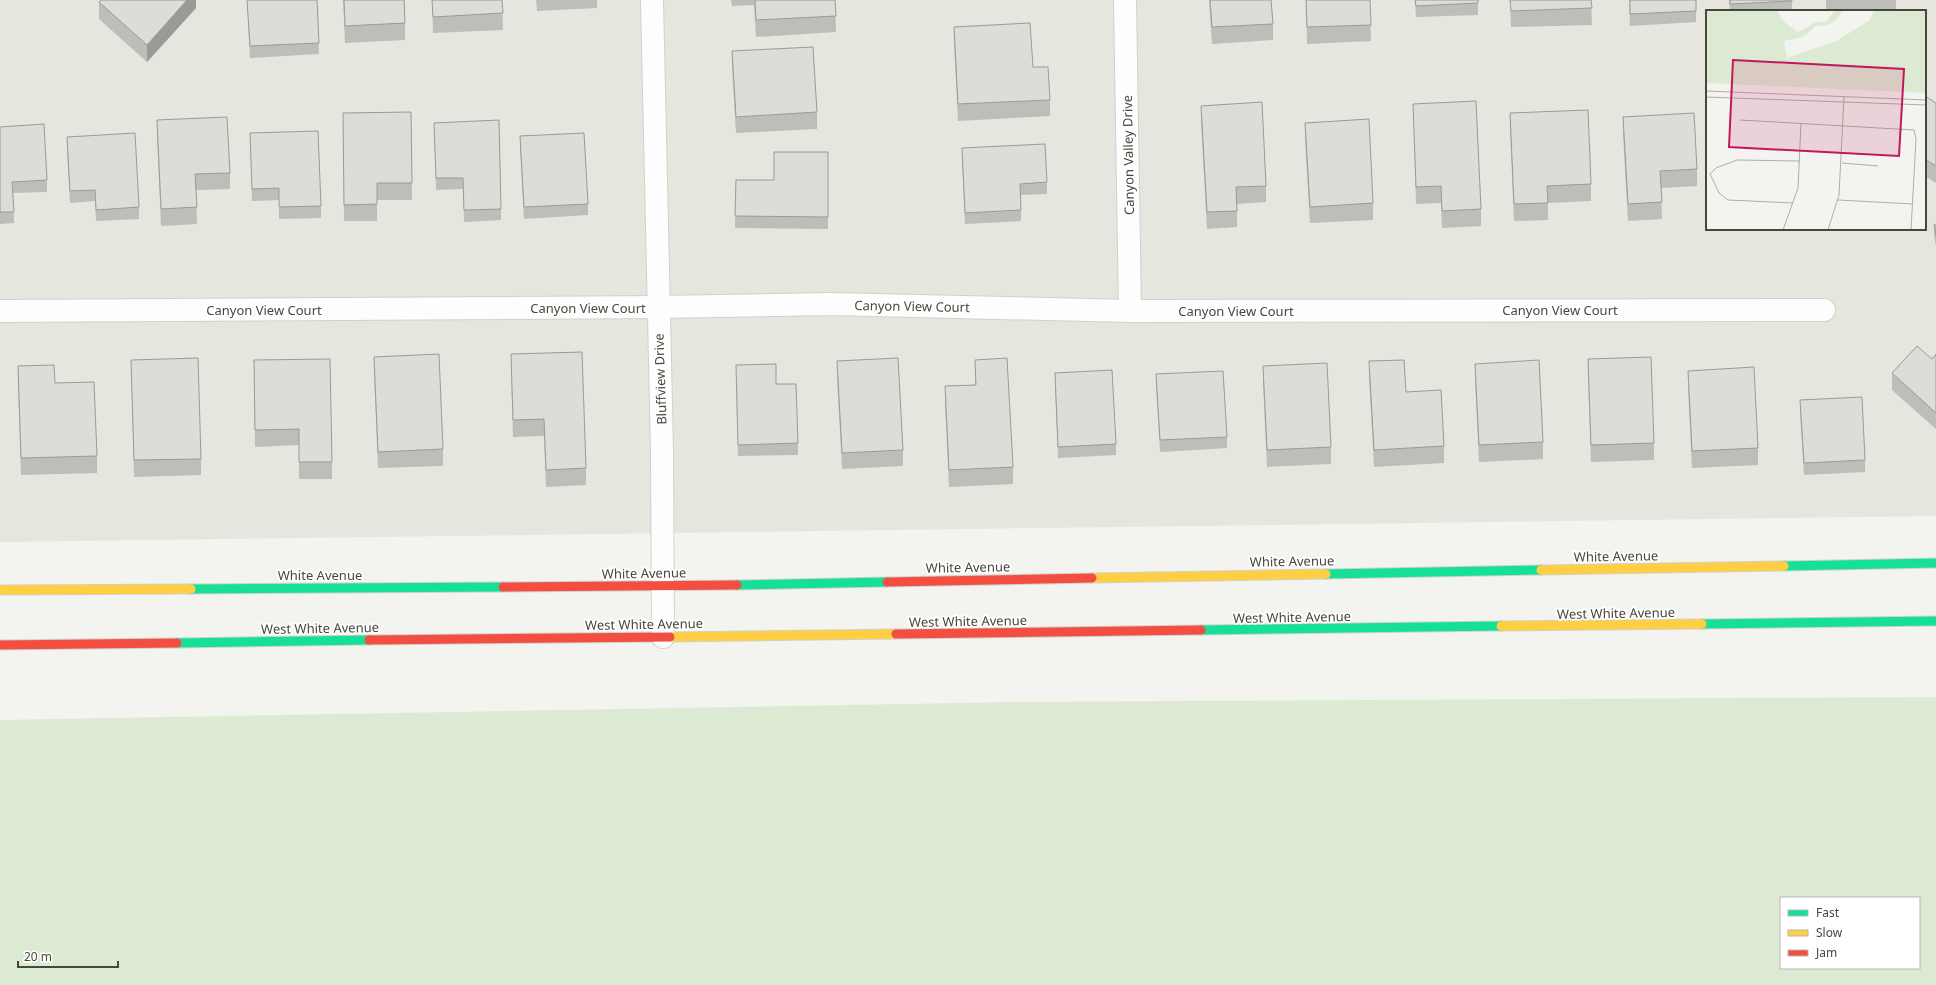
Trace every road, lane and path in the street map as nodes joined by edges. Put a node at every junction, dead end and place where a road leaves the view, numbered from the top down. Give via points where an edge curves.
1 (652, 0) edge
2 (1125, 0) edge
3 (658, 308) junction
4 (1824, 310) dead end
5 (0, 311) edge
6 (1130, 311) junction
7 (1936, 563) edge
8 (663, 586) junction
9 (0, 590) edge
10 (1936, 621) edge
11 (663, 637) junction
12 (0, 645) edge

1 - 3 street, Bluffview Drive
2 - 6 street, Canyon Valley Drive
3 - 5 street, Canyon View Court
3 - 6 street, Canyon View Court via 831,304
3 - 8 street, Bluffview Drive
4 - 6 street, Canyon View Court
7 - 8 main road, White Avenue
8 - 9 main road, White Avenue
8 - 11 street, Bluffview Drive
10 - 11 main road, West White Avenue
11 - 12 main road, West White Avenue

